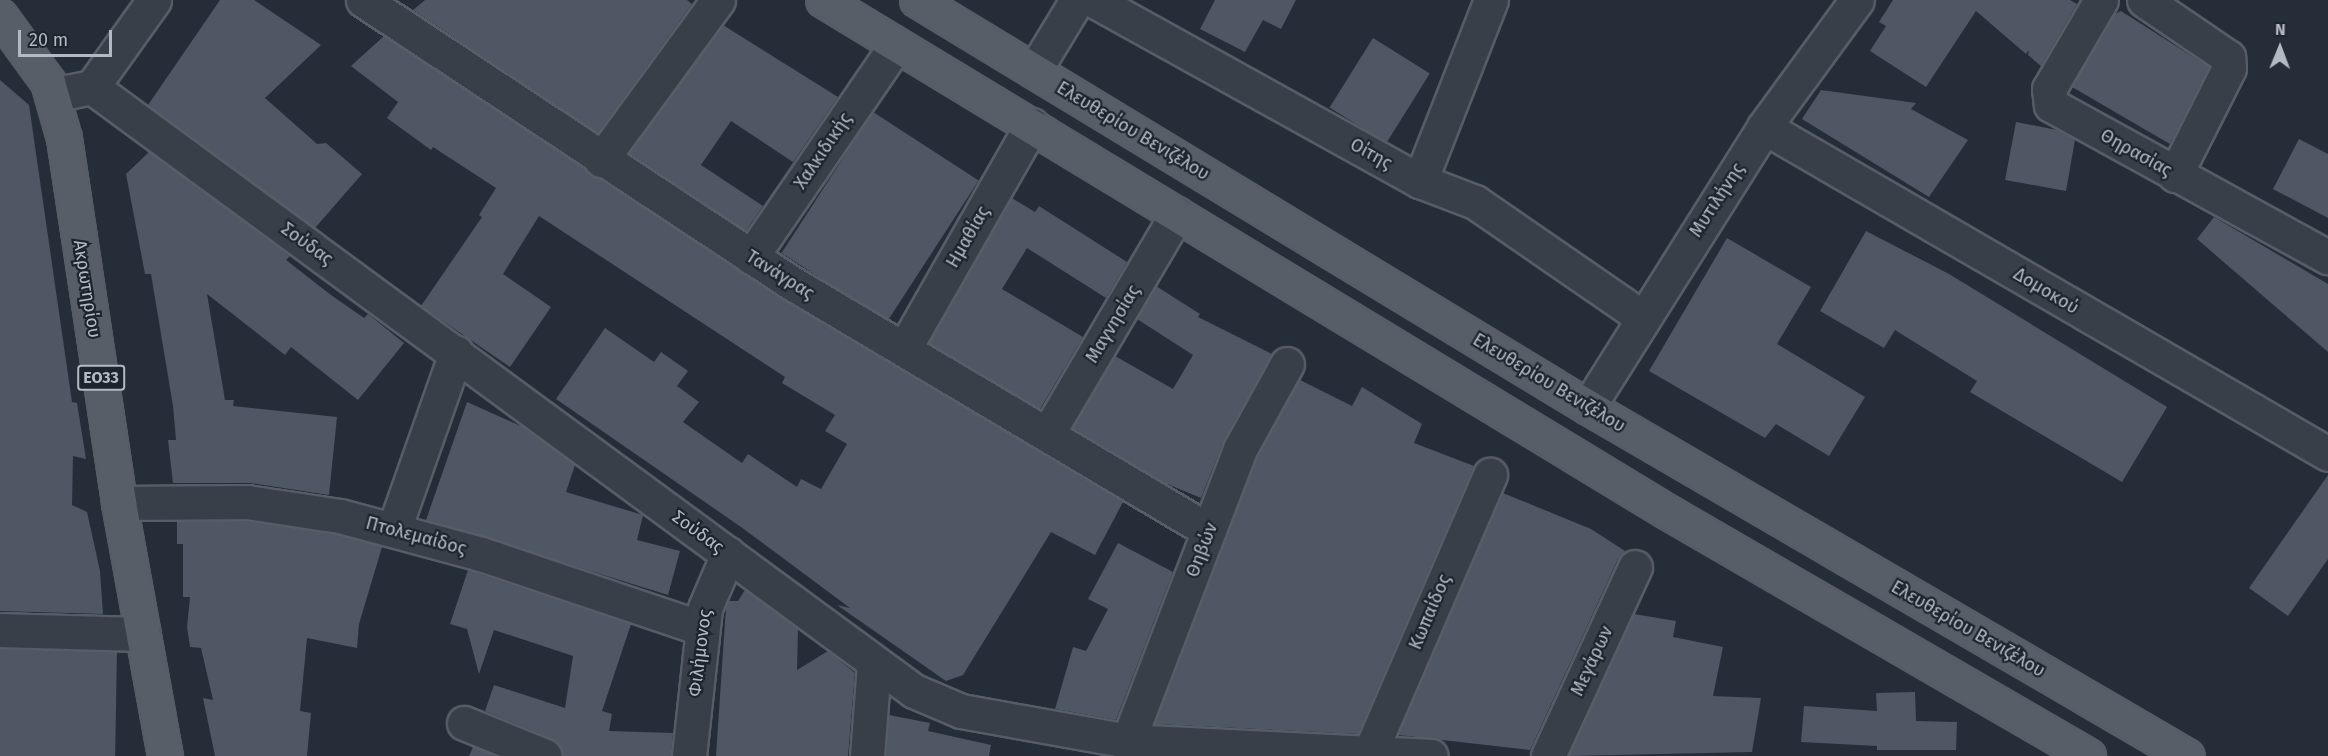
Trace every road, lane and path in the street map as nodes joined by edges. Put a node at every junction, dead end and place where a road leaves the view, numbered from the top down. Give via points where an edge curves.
1 (154, 0) edge
2 (363, 0) edge
3 (718, 0) edge
4 (823, 0) edge
5 (917, 0) edge
6 (1077, 0) edge
7 (1093, 0) edge
8 (1491, 0) edge
9 (1857, 0) edge
10 (2101, 0) edge
11 (2144, 0) edge
12 (0, 16) edge
13 (896, 45) junction
14 (1034, 71) junction
15 (92, 87) junction
16 (52, 95) junction
17 (1032, 125) junction
18 (1764, 127) junction
19 (602, 160) junction
20 (2175, 175) junction
21 (1420, 181) junction
22 (1177, 214) junction
23 (751, 257) junction
24 (2328, 257) edge
25 (1642, 317) junction
26 (904, 349) junction
27 (456, 353) junction
28 (1287, 364) dead end
29 (1588, 407) junction
30 (1048, 433) junction
31 (2328, 454) edge
32 (1490, 474) dead end
33 (119, 503) junction
34 (394, 529) junction
35 (1209, 531) junction
36 (728, 554) junction
37 (1635, 567) dead end
38 (701, 628) junction
39 (0, 630) edge
40 (143, 634) junction
41 (874, 665) junction
42 (464, 723) dead end
43 (1128, 741) junction
44 (1371, 750) junction
45 (165, 756) edge
46 (545, 756) edge
47 (689, 756) edge
48 (867, 756) edge
49 (1431, 756) edge
50 (1548, 756) edge
51 (2088, 756) edge
52 (2187, 756) edge

1 - 15 street
2 - 19 street, Τανάγρας
3 - 19 street
4 - 13 main road
5 - 14 main road, Ελευθερίου Βενιζέλου
6 - 14 street
7 - 21 street, Οίτης
8 - 21 street
9 - 18 street, Μυτιλήνης
10 - 20 street, Θηρασίας via 2049,89 2050,105
11 - 20 street via 2228,57 2229,68
12 - 16 main road, Ακρωτηρίου / ΕΟ33 via 30,54
13 - 17 main road
13 - 23 street, Χαλκιδικής
14 - 29 main road, Ελευθερίου Βενιζέλου
15 - 16 street
15 - 27 street, Σούδας
16 - 33 main road, Ακρωτηρίου / ΕΟ33 via 66,151
17 - 22 main road
17 - 26 street, Ημαθίας
18 - 25 street, Μυτιλήνης
18 - 31 street, Δομοκού
19 - 23 street, Τανάγρας
20 - 24 street, Θηρασίας
21 - 25 street, Οίτης via 1475,202
22 - 30 street, Μαγνησίας
22 - 51 main road via 1666,511
23 - 26 street, Τανάγρας
25 - 29 street, Μυτιλήνης
26 - 30 street, Τανάγρας
27 - 34 street
27 - 36 street, Σούδας
28 - 35 street, Θηβών via 1240,449
29 - 52 main road, Ελευθερίου Βενιζέλου
30 - 35 street, Τανάγρας
32 - 44 street, Κωπαίδος
33 - 34 street, Πτολεμαίδος via 275,504
33 - 40 main road, Ακρωτηρίου / ΕΟ33
34 - 38 street, Πτολεμαίδος
35 - 43 street, Θηβών
36 - 38 street, Φιλήμονος via 708,595
36 - 41 street, Σούδας
37 - 50 street, Μεγάρων
38 - 47 street, Φιλήμονος
39 - 40 street
40 - 45 main road, Ακρωτηρίου / ΕΟ33
41 - 43 street, Σούδας via 914,692 961,711
41 - 48 street
42 - 46 street
43 - 44 street, Σούδας
44 - 49 street, Σούδας

